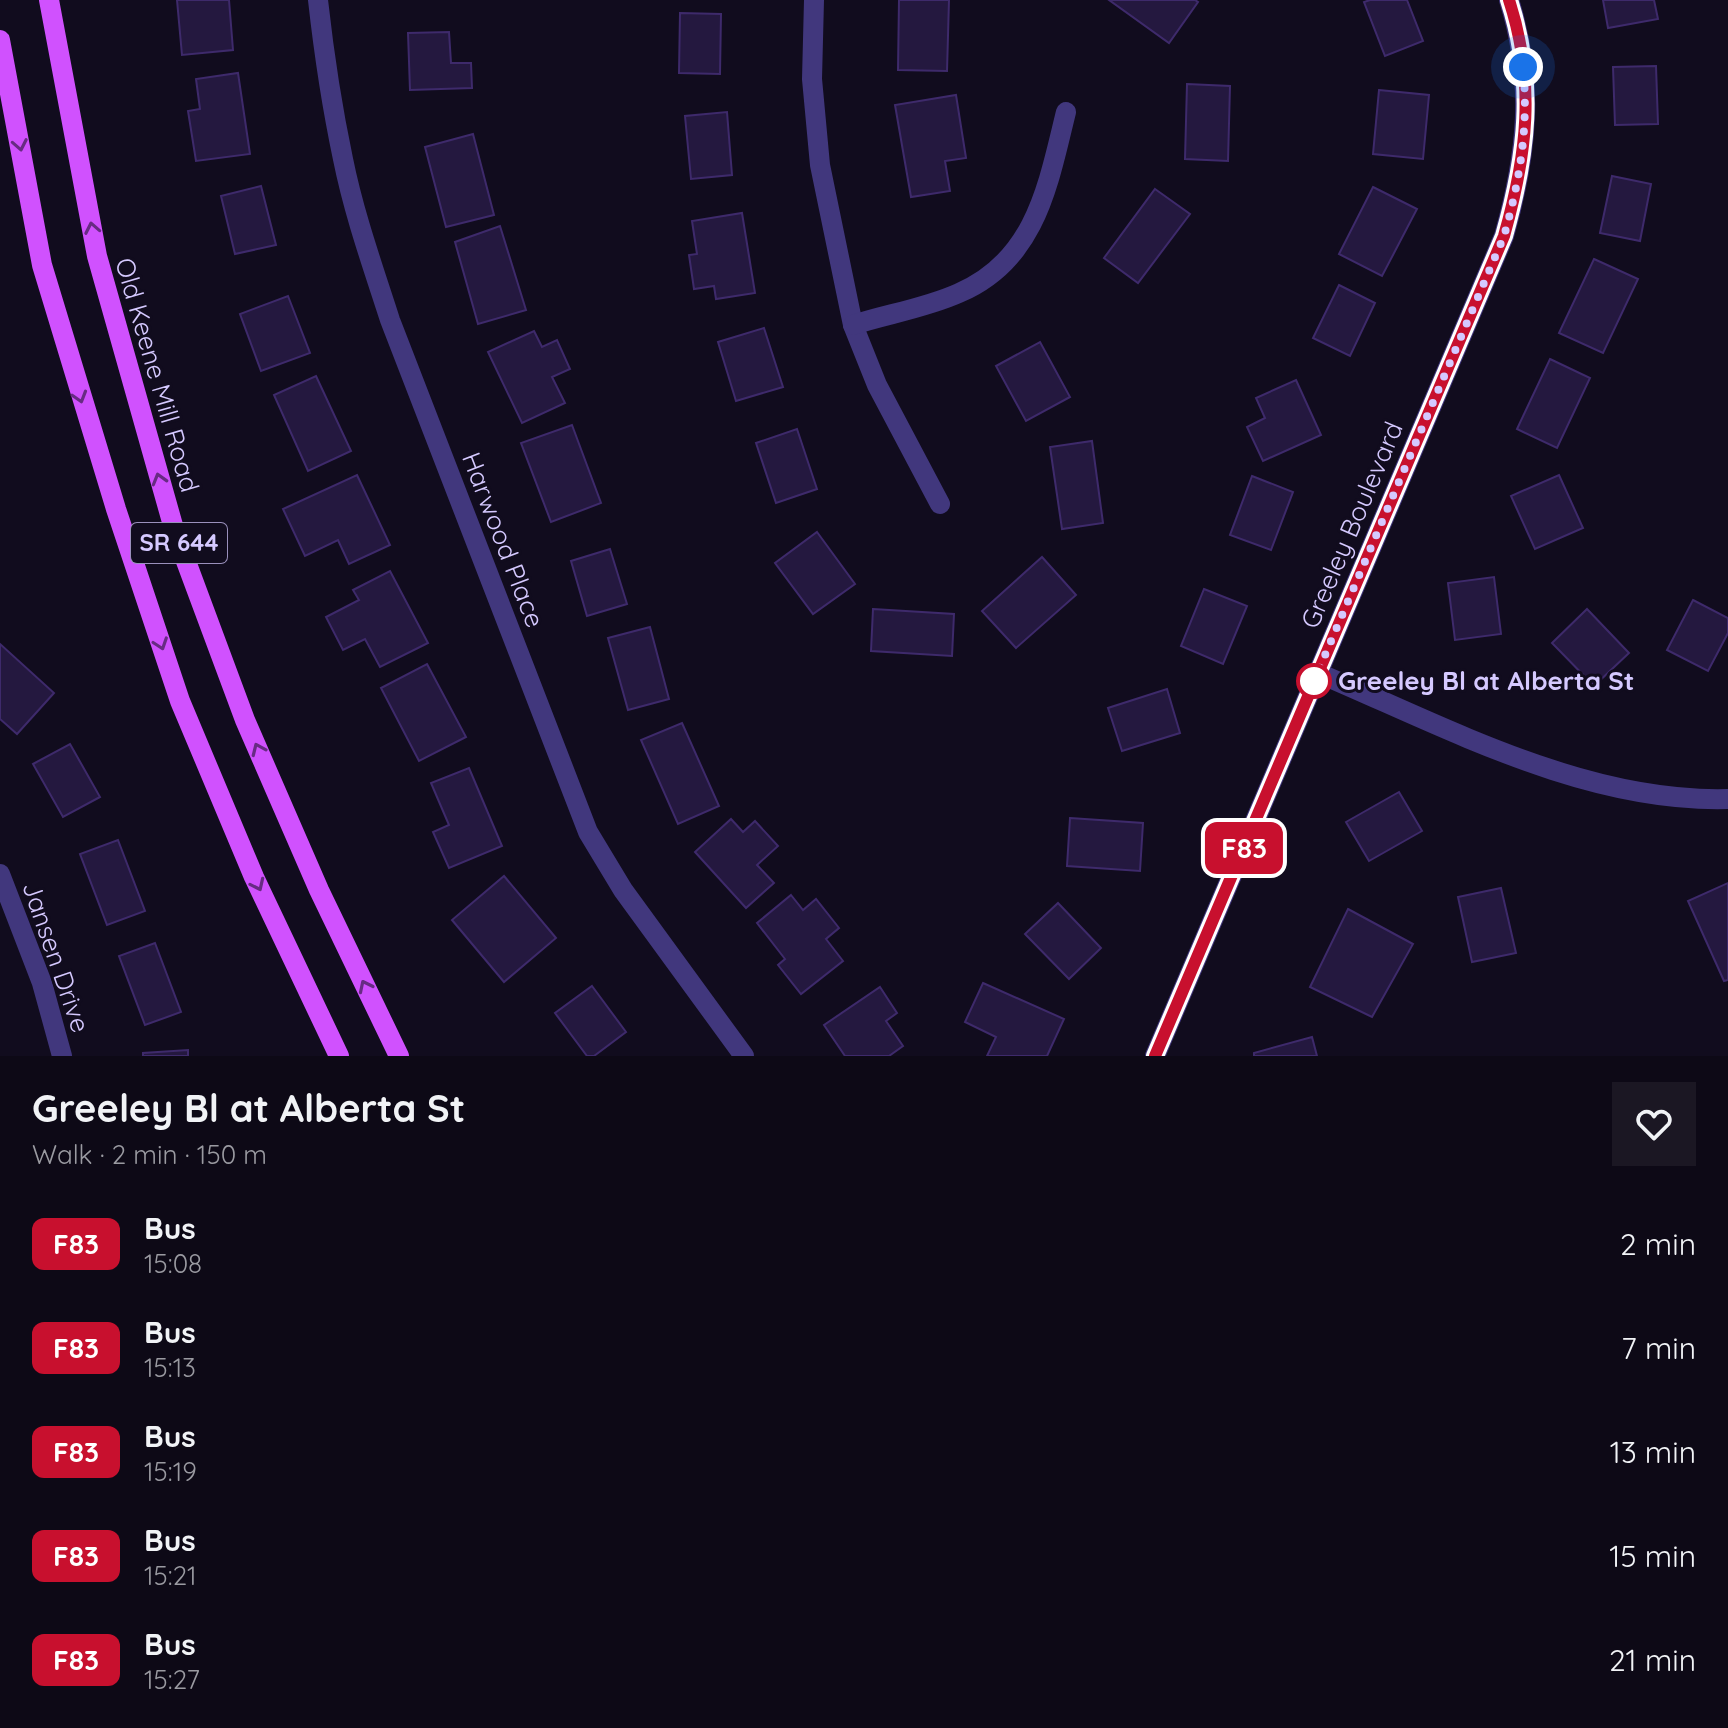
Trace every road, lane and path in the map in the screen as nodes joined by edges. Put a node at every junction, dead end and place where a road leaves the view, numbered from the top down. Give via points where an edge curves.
1 (49, 0) edge
2 (318, 0) edge
3 (814, 0) edge
4 (1509, 0) edge
5 (0, 40) edge
6 (1066, 112) dead end
7 (853, 325) junction
8 (940, 504) dead end
9 (1318, 673) junction
10 (1728, 799) edge
11 (0, 874) edge
12 (62, 1056) edge
13 (339, 1056) edge
14 (399, 1056) edge
15 (744, 1056) edge
16 (1155, 1056) edge

14 -> 1 main road, Old Keene Mill Road / SR 644 via 251,734 174,529 97,256
2 - 15 street, Harwood Place via 343,162 364,240 588,832 623,890
3 - 7 street via 812,79 820,165
4 - 9 street, Greeley Boulevard via 1521,50 1526,126 1519,182 1504,236
5 -> 13 main road, SR 644 via 42,265 120,524 186,715 254,877
6 - 7 street via 1039,212 1030,232 999,268 957,294
7 - 8 street via 877,385
9 - 10 street via 1520,758 1596,784
9 - 16 street, Greeley Boulevard
11 - 12 street, Jansen Drive via 42,983

